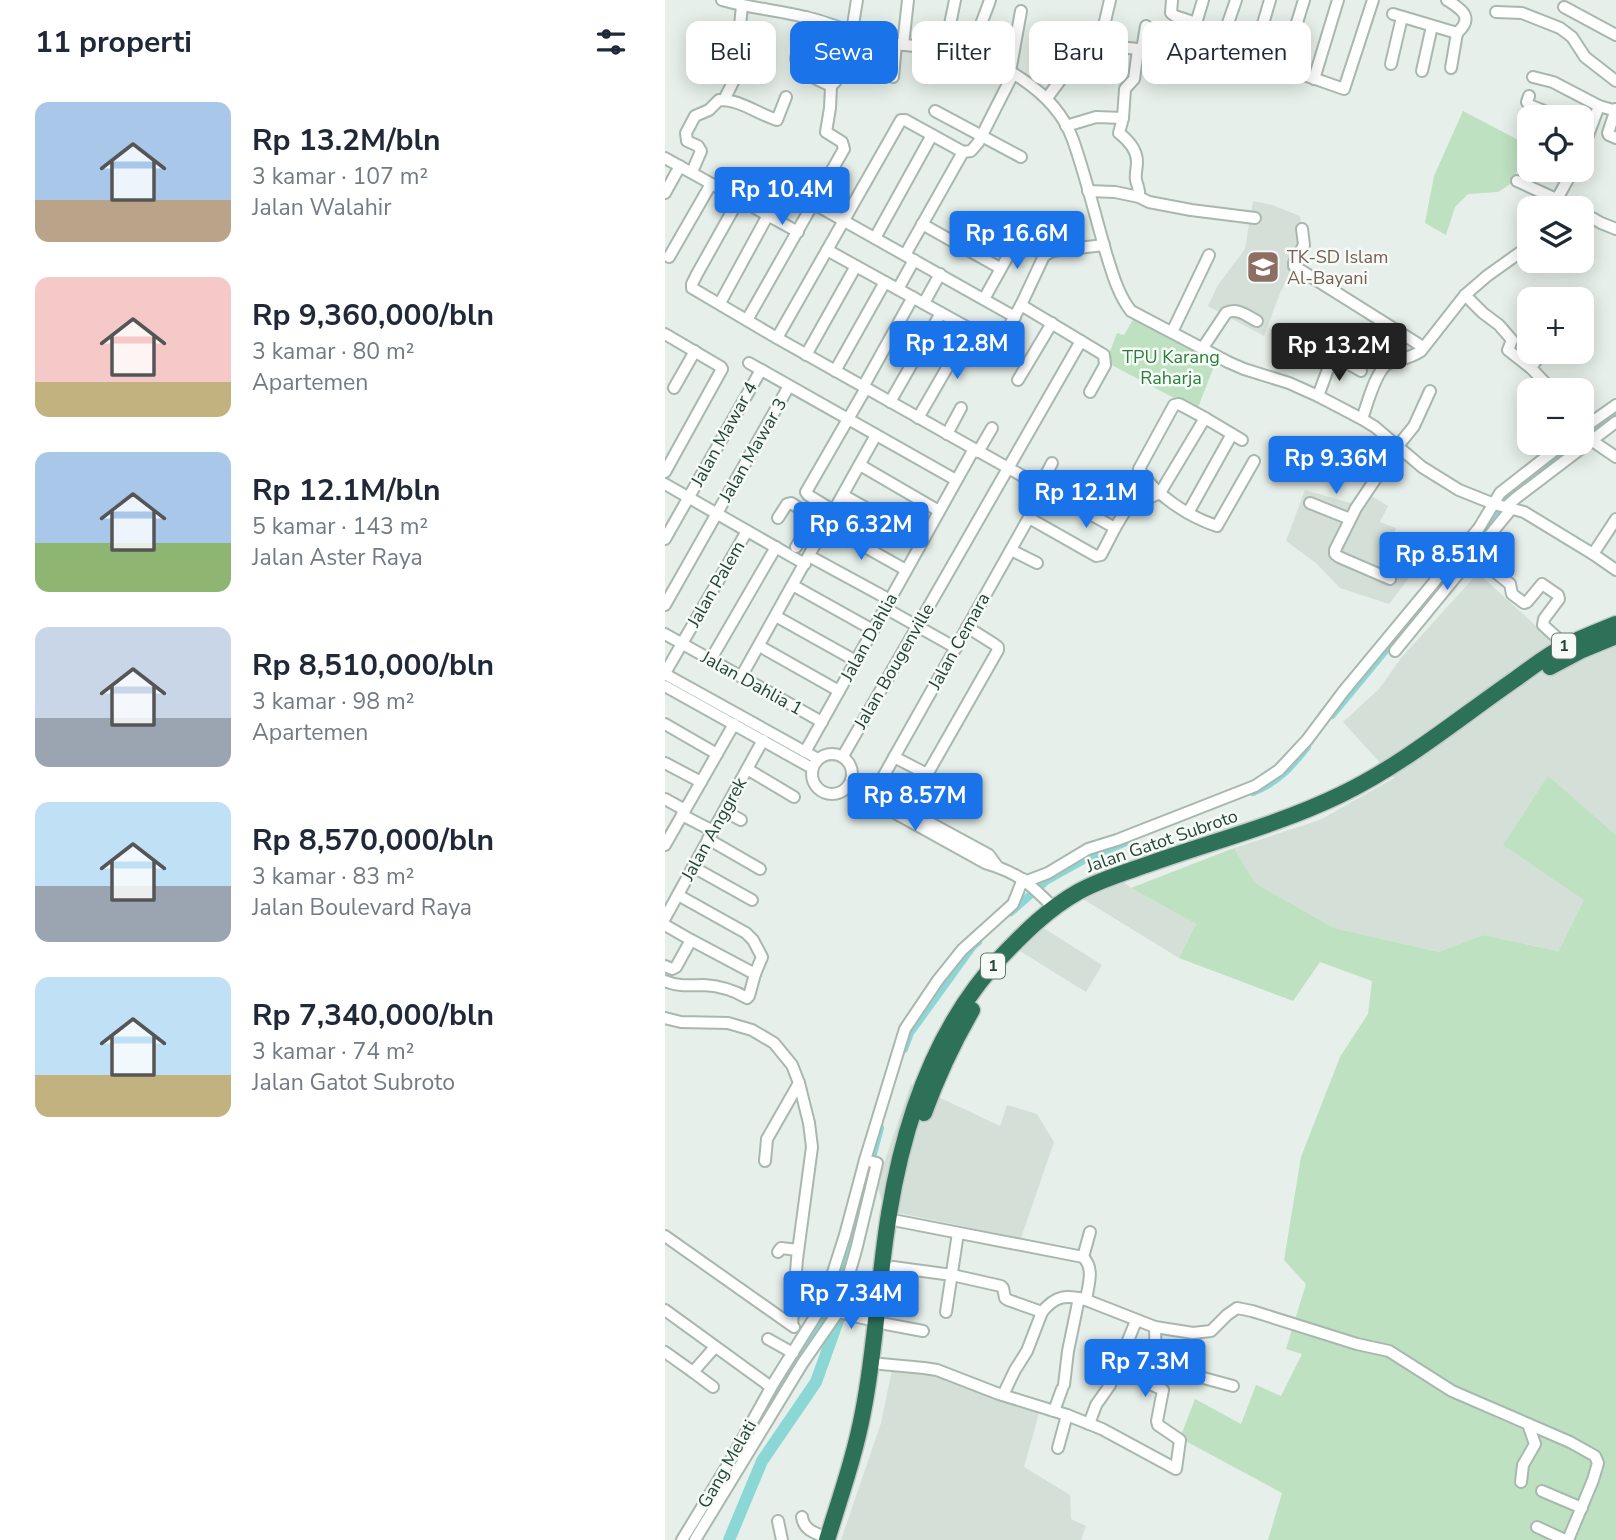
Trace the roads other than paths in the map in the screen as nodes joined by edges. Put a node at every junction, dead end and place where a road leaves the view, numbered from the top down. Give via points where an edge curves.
1 (722, 0) edge
2 (857, 0) edge
3 (908, 0) edge
4 (955, 0) edge
5 (990, 0) edge
6 (1110, 0) edge
7 (1172, 0) edge
8 (1203, 0) edge
9 (1236, 0) edge
10 (1271, 0) edge
11 (1304, 0) edge
12 (1338, 0) edge
13 (1373, 0) edge
14 (1447, 0) edge
15 (743, 6) junction
16 (1564, 7) dead end
17 (1021, 12) dead end
18 (1496, 12) dead end
19 (806, 17) junction
20 (741, 21) edge
21 (805, 21) edge
22 (820, 21) edge
23 (853, 21) edge
24 (951, 21) edge
25 (983, 21) edge
26 (1105, 21) edge
27 (1190, 21) edge
28 (1197, 21) edge
29 (1229, 21) edge
30 (1264, 21) edge
31 (1298, 21) edge
32 (1432, 26) junction
33 (1457, 33) junction
34 (1616, 35) edge
35 (1142, 42) edge
36 (900, 44) junction
37 (912, 45) edge
38 (1128, 48) edge
39 (1140, 50) junction
40 (898, 53) edge
41 (1015, 53) edge
42 (1391, 64) dead end
43 (1451, 68) dead end
44 (1422, 71) dead end
45 (1015, 75) edge
46 (1533, 77) dead end
47 (1311, 78) edge
48 (1314, 79) junction
49 (1616, 81) edge
50 (732, 84) edge
51 (827, 84) edge
52 (1007, 84) edge
53 (1057, 84) edge
54 (831, 86) joint
55 (1529, 96) dead end
56 (786, 97) dead end
57 (1047, 98) junction
58 (724, 100) junction
59 (1528, 105) edge
60 (1598, 106) junction
61 (1616, 109) edge
62 (935, 111) dead end
63 (1594, 114) edge
64 (1123, 118) junction
65 (1066, 126) junction
66 (932, 135) junction
67 (982, 137) junction
68 (1616, 138) edge
69 (963, 152) junction
70 (1021, 157) dead end
71 (665, 158) edge
72 (680, 166) junction
73 (692, 172) junction
74 (1519, 182) edge
75 (711, 184) junction
76 (1088, 191) junction
77 (665, 193) edge
78 (1543, 196) edge
79 (1139, 197) junction
80 (739, 199) junction
81 (814, 204) junction
82 (768, 215) junction
83 (1062, 218) dead end
84 (1255, 218) dead end
85 (1594, 219) edge
86 (844, 220) junction
87 (922, 224) junction
88 (1023, 229) dead end
89 (1302, 229) dead end
90 (1616, 229) edge
91 (798, 232) junction
92 (875, 238) junction
93 (1104, 245) junction
94 (827, 250) junction
95 (1052, 251) junction
96 (1209, 255) dead end
97 (1517, 255) edge
98 (669, 257) dead end
99 (910, 257) junction
100 (856, 266) junction
101 (1000, 268) junction
102 (940, 274) junction
103 (885, 282) junction
104 (898, 289) junction
105 (1465, 295) junction
106 (984, 299) junction
107 (918, 300) junction
108 (720, 303) junction
109 (1021, 305) junction
110 (941, 313) junction
111 (1015, 317) junction
112 (747, 320) junction
113 (1257, 321) dead end
114 (1052, 323) junction
115 (969, 328) junction
116 (1172, 332) junction
117 (666, 337) edge
118 (777, 338) junction
119 (1081, 341) junction
120 (999, 345) junction
121 (1423, 347) junction
122 (1202, 349) junction
123 (695, 351) junction
124 (806, 355) junction
125 (991, 359) dead end
126 (749, 363) dead end
127 (1534, 364) edge
128 (1531, 368) junction
129 (761, 370) junction
130 (835, 371) junction
131 (1361, 371) dead end
132 (1541, 378) edge
133 (1018, 380) dead end
134 (789, 386) junction
135 (864, 387) junction
136 (674, 388) dead end
137 (1430, 391) dead end
138 (1090, 392) dead end
139 (1318, 396) junction
140 (890, 402) junction
141 (1616, 405) edge
142 (961, 408) dead end
143 (918, 418) junction
144 (1205, 418) junction
145 (848, 419) junction
146 (1362, 419) junction
147 (1616, 422) edge
148 (1594, 425) edge
149 (992, 428) dead end
150 (1594, 429) edge
151 (947, 434) junction
152 (876, 435) junction
153 (1594, 437) edge
154 (1397, 447) junction
155 (976, 450) junction
156 (670, 453) edge
157 (1548, 455) edge
158 (1562, 455) edge
159 (1616, 457) edge
160 (1254, 461) dead end
161 (1052, 463) dead end
162 (860, 465) junction
163 (1008, 468) junction
164 (665, 472) edge
165 (957, 480) junction
166 (665, 484) edge
167 (1042, 488) junction
168 (1160, 494) junction
169 (843, 495) junction
170 (688, 498) junction
171 (1310, 503) dead end
172 (1503, 505) junction
173 (834, 511) junction
174 (939, 511) junction
175 (1188, 513) junction
176 (717, 514) junction
177 (1028, 517) junction
178 (778, 518) dead end
179 (814, 518) junction
180 (1350, 519) junction
181 (1616, 519) edge
182 (826, 525) junction
183 (1115, 528) junction
184 (747, 531) junction
185 (1485, 532) junction
186 (665, 539) edge
187 (923, 540) junction
188 (776, 547) junction
189 (796, 547) dead end
190 (1011, 550) junction
191 (1593, 554) junction
192 (1474, 555) junction
193 (807, 560) junction
194 (1461, 560) junction
195 (1037, 563) dead end
196 (906, 570) junction
197 (1616, 570) edge
198 (1390, 579) dead end
199 (796, 587) dead end
200 (887, 604) junction
201 (665, 605) edge
202 (779, 618) dead end
203 (1616, 624) edge
204 (916, 626) junction
205 (967, 627) junction
206 (873, 630) junction
207 (665, 634) edge
208 (1616, 636) edge
209 (683, 643) junction
210 (1565, 646) junction
211 (763, 648) dead end
212 (955, 648) junction
213 (1395, 651) dead end
214 (711, 659) junction
215 (856, 661) junction
216 (665, 674) edge
217 (741, 677) junction
218 (1520, 681) junction
219 (665, 686) edge
220 (839, 691) junction
221 (822, 722) junction
222 (665, 724) edge
223 (734, 724) junction
224 (763, 740) junction
225 (805, 752) junction
226 (717, 754) junction
227 (843, 756) junction
228 (894, 757) junction
229 (665, 762) edge
230 (815, 763) junction
231 (747, 769) junction
232 (701, 782) junction
233 (849, 783) junction
234 (874, 793) junction
235 (794, 797) dead end
236 (665, 799) edge
237 (724, 811) junction
238 (683, 813) junction
239 (741, 820) dead end
240 (711, 835) junction
241 (667, 839) edge
242 (997, 866) junction
243 (693, 867) junction
244 (760, 869) dead end
245 (1027, 882) junction
246 (678, 895) junction
247 (752, 900) dead end
248 (1047, 902) junction
249 (665, 918) edge
250 (665, 925) edge
251 (691, 940) junction
252 (665, 966) edge
253 (755, 974) junction
254 (665, 981) edge
255 (665, 1018) edge
256 (799, 1083) junction
257 (765, 1161) dead end
258 (870, 1161) junction
259 (898, 1221) junction
260 (1090, 1232) dead end
261 (958, 1233) junction
262 (665, 1236) edge
263 (798, 1250) junction
264 (778, 1252) dead end
265 (1083, 1257) junction
266 (893, 1267) junction
267 (952, 1275) junction
268 (1082, 1299) junction
269 (831, 1308) junction
270 (665, 1310) edge
271 (946, 1312) dead end
272 (1042, 1312) junction
273 (1136, 1321) junction
274 (881, 1322) junction
275 (792, 1325) junction
276 (1155, 1327) junction
277 (923, 1331) dead end
278 (806, 1334) junction
279 (768, 1339) dead end
280 (715, 1347) junction
281 (665, 1352) edge
282 (793, 1353) junction
283 (1156, 1363) junction
284 (881, 1364) junction
285 (693, 1372) junction
286 (1233, 1386) dead end
287 (713, 1387) dead end
288 (771, 1387) junction
289 (1003, 1395) junction
290 (1054, 1411) junction
291 (1067, 1415) junction
292 (762, 1417) junction
293 (1089, 1424) junction
294 (1528, 1424) junction
295 (1058, 1448) dead end
296 (1521, 1482) dead end
297 (1542, 1492) dead end
298 (1582, 1508) junction
299 (801, 1517) dead end
300 (778, 1521) dead end
301 (1537, 1527) dead end
302 (831, 1539) edge
303 (682, 1540) edge
304 (695, 1540) edge
305 (782, 1540) edge
306 (1566, 1540) edge

1 - 15 street
2 - 23 street
3 - 36 street
4 - 24 street
5 - 25 street
6 - 26 street
7 - 27 street via 1171,12
8 - 28 street
9 - 29 street
10 - 30 street
11 - 31 street
12 - 48 street
13 - 48 street via 1344,89
14 - 33 street via 1466,15
15 - 19 street
15 - 20 street
16 - 34 street
17 - 41 street
18 - 49 street via 1522,13 1560,28 1585,57
19 - 21 street
19 - 22 street
32 - 33 street
32 - 42 street via 1397,15
32 - 44 street
33 - 43 street
35 - 39 street
36 - 37 street
36 - 40 street
38 - 39 street
39 - 64 street via 1134,79 1125,89
45 - 57 street
46 - 60 street via 1553,82
47 - 48 street
50 - 58 street
51 - 54 street
52 - 67 street
53 - 57 street
54 - 81 street via 826,132 842,142 844,149
55 - 59 street
56 - 58 street via 777,120
57 - 65 street
58 - 73 street via 692,120 687,141 701,151
60 - 61 street
60 - 63 street
61 - 68 street via 1608,133
62 - 67 street
64 - 65 street via 1096,117
64 - 79 street via 1119,133 1136,152
65 - 76 street
66 - 69 street
66 - 86 street via 901,120
66 - 92 street
67 - 69 street via 971,152
67 - 70 street
69 - 87 street
71 - 72 street
72 - 73 street
72 - 77 street
73 - 75 street
74 - 78 street
75 - 80 street
75 - 98 street
76 - 79 street
76 - 93 street
79 - 84 street via 1191,210
80 - 82 street
80 - 108 street via 692,284
81 - 86 street
81 - 91 street
82 - 91 street
82 - 108 street
83 - 95 street
85 - 90 street
86 - 92 street
86 - 94 street
87 - 99 street
87 - 101 street
88 - 101 street
89 - 121 street via 1304,245 1294,266
91 - 112 street
92 - 99 street
93 - 95 street
93 - 116 street via 1126,305
94 - 100 street
94 - 118 street
95 - 109 street via 1044,256
96 - 116 street
97 - 105 street
99 - 102 street
99 - 104 street
100 - 103 street
100 - 124 street
101 - 106 street
102 - 106 street
102 - 107 street
103 - 104 street
103 - 130 street
104 - 107 street
105 - 121 street
105 - 128 street via 1504,330 1512,340 1508,350
106 - 111 street
107 - 110 street
107 - 135 street
108 - 112 street
109 - 111 street
109 - 114 street
110 - 115 street
110 - 140 street
111 - 120 street
112 - 118 street
113 - 122 street via 1237,310 1229,311
114 - 119 street
114 - 133 street
115 - 120 street
115 - 143 street
116 - 122 street
117 - 123 street
118 - 124 street
119 - 138 street via 1104,355 1105,365
119 - 163 street, Jalan Bougenville
120 - 125 street
121 - 146 street via 1383,367
122 - 139 street
123 - 136 street
123 - 156 street via 722,368
124 - 130 street
126 - 129 street
127 - 128 street
128 - 132 street
129 - 134 street
129 - 170 street, Jalan Mawar 4
130 - 135 street
131 - 139 street via 1331,361
134 - 145 street
134 - 176 street, Jalan Mawar 3
135 - 140 street
135 - 145 street
137 - 154 street via 1414,426
139 - 146 street
140 - 143 street
141 - 148 street
142 - 151 street
143 - 151 street
144 - 168 street
144 - 168 street via 1174,405 1139,470
144 - 175 street via 1237,437
145 - 152 street
145 - 173 street via 806,492
146 - 154 street
147 - 150 street
149 - 155 street, Jalan Dahlia
151 - 155 street
152 - 162 street
152 - 165 street
153 - 159 street
154 - 172 street via 1459,490
154 - 180 street
155 - 163 street
155 - 165 street, Jalan Dahlia
156 - 164 street
157 - 172 street via 1500,493
158 - 172 street
160 - 175 street via 1219,525
161 - 167 street, Jalan Cemara
162 - 169 street
162 - 174 street
163 - 167 street
163 - 204 street, Jalan Bougenville
165 - 174 street, Jalan Dahlia
166 - 170 street
167 - 177 street, Jalan Cemara
167 - 183 street
168 - 175 street
168 - 183 street via 1127,508
169 - 173 street
169 - 187 street
170 - 176 street
170 - 186 street, Jalan Mawar 4
171 - 180 street
172 - 185 street
172 - 185 street
172 - 191 street via 1539,520
173 - 182 street
174 - 187 street, Jalan Dahlia
176 - 184 street
176 - 201 street, Jalan Mawar 3
177 - 183 street via 1096,556 1101,555
177 - 190 street, Jalan Cemara
178 - 179 street via 791,503
179 - 182 street
179 - 189 street
180 - 198 street via 1335,554
181 - 191 street
182 - 193 street
182 - 196 street
184 - 188 street
184 - 209 street, Jalan Palem
185 - 192 street
185 - 194 street
187 - 196 street, Jalan Dahlia
188 - 193 street
188 - 214 street
190 - 195 street
190 - 205 street, Jalan Cemara
191 - 197 street
192 - 194 street
192 - 210 street via 1510,583 1512,594 1524,603 1542,584 1558,595 1543,625
193 - 200 street
193 - 217 street
194 - 213 street
194 - 245 street via 1275,774 1255,786 1088,849
196 - 200 street, Jalan Dahlia
199 - 206 street
200 - 204 street
200 - 206 street, Jalan Dahlia
202 - 215 street
203 - 210 highway, 1
204 - 212 street
204 - 227 street, Jalan Bougenville
205 - 212 street, Jalan Cemara
205 - 228 street via 998,650 929,771
206 - 215 street, Jalan Dahlia
207 - 209 street, Jalan Dahlia 1
208 - 218 highway, 1
209 - 214 street, Jalan Dahlia 1
209 - 216 street, Jalan Palem
210 - 218 highway, 1
211 - 220 street
212 - 228 street, Jalan Cemara
214 - 217 street, Jalan Dahlia 1
215 - 220 street, Jalan Dahlia
216 - 225 street
217 - 221 street, Jalan Dahlia 1
218 - 248 highway, Jalan Gatot Subroto / 1 via 1349,791 1297,814
218 - 259 highway, Jalan Gatot Subroto / 1 via 1400,773 1353,799 1259,838 1102,892 1057,917 991,982 956,1037 922,1118
219 - 223 street
220 - 221 street, Jalan Dahlia
221 - 225 street, Jalan Dahlia
222 - 226 street
223 - 224 street
223 - 226 street
224 - 230 street
224 - 231 street, Jalan Anggrek
225 - 230 street
226 - 232 street
227 - 230 street via 825,754
227 - 233 street via 852,771
228 - 234 street, Jalan Cemara
229 - 232 street
230 - 233 street via 812,777 822,792 840,792
231 - 235 street
231 - 237 street, Jalan Anggrek
232 - 238 street
233 - 234 street
233 - 242 street
234 - 242 street via 989,855
236 - 238 street
237 - 239 street
237 - 240 street, Jalan Anggrek
238 - 240 street
238 - 241 street
240 - 243 street, Jalan Anggrek
240 - 244 street
242 - 245 street
243 - 246 street, Jalan Anggrek
243 - 247 street
245 - 248 street
245 - 258 street via 1013,904 962,950 905,1030
246 - 249 street, Jalan Anggrek
246 - 253 street via 749,935 762,957
248 - 274 highway, Jalan Gatot Subroto / 1 via 964,1002 922,1087 907,1128 888,1216
250 - 251 street
251 - 252 street via 676,967
251 - 253 street
253 - 254 street via 748,998 721,988
255 - 256 street via 728,1023 752,1030 786,1056
256 - 257 street via 770,1133
256 - 263 street via 812,1147
258 - 269 street via 845,1235
258 - 269 street via 856,1250
259 - 261 street
259 - 266 highway, Jalan Gatot Subroto / 1
260 - 265 street
261 - 265 street
261 - 267 street
262 - 275 street
263 - 264 street via 781,1248
263 - 275 street
265 - 268 street via 1090,1272
266 - 267 street
266 - 274 highway, Jalan Gatot Subroto / 1
267 - 271 street
267 - 272 street via 1001,1286 1008,1300
268 - 272 street via 1062,1297
268 - 273 street
268 - 290 street
269 - 274 street
269 - 278 street, Gang Melati
269 - 292 street
270 - 280 street
272 - 289 street
273 - 276 street
273 - 293 street
274 - 277 street
274 - 284 highway, Jalan Gatot Subroto / 1
274 - 302 highway, Jalan Gatot Subroto / 1
275 - 278 street
276 - 283 street
276 - 294 street via 1206,1333 1232,1310 1252,1311 1389,1351 1452,1391
278 - 282 street, Gang Melati
279 - 282 street
280 - 285 street
280 - 288 street
281 - 285 street
282 - 288 street, Gang Melati
283 - 286 street
283 - 293 street via 1149,1382 1163,1390 1158,1425 1180,1440 1176,1469
284 - 289 street via 937,1370
284 - 302 highway, Jalan Gatot Subroto / 1 via 870,1427
285 - 287 street
288 - 292 street, Gang Melati
289 - 290 street
290 - 291 street
291 - 293 street
291 - 295 street
292 - 303 street, Gang Melati
292 - 304 street
294 - 296 street via 1535,1444 1523,1465
294 - 298 street via 1598,1460
297 - 298 street
298 - 306 street
299 - 302 street via 804,1527
300 - 305 street
301 - 306 street

